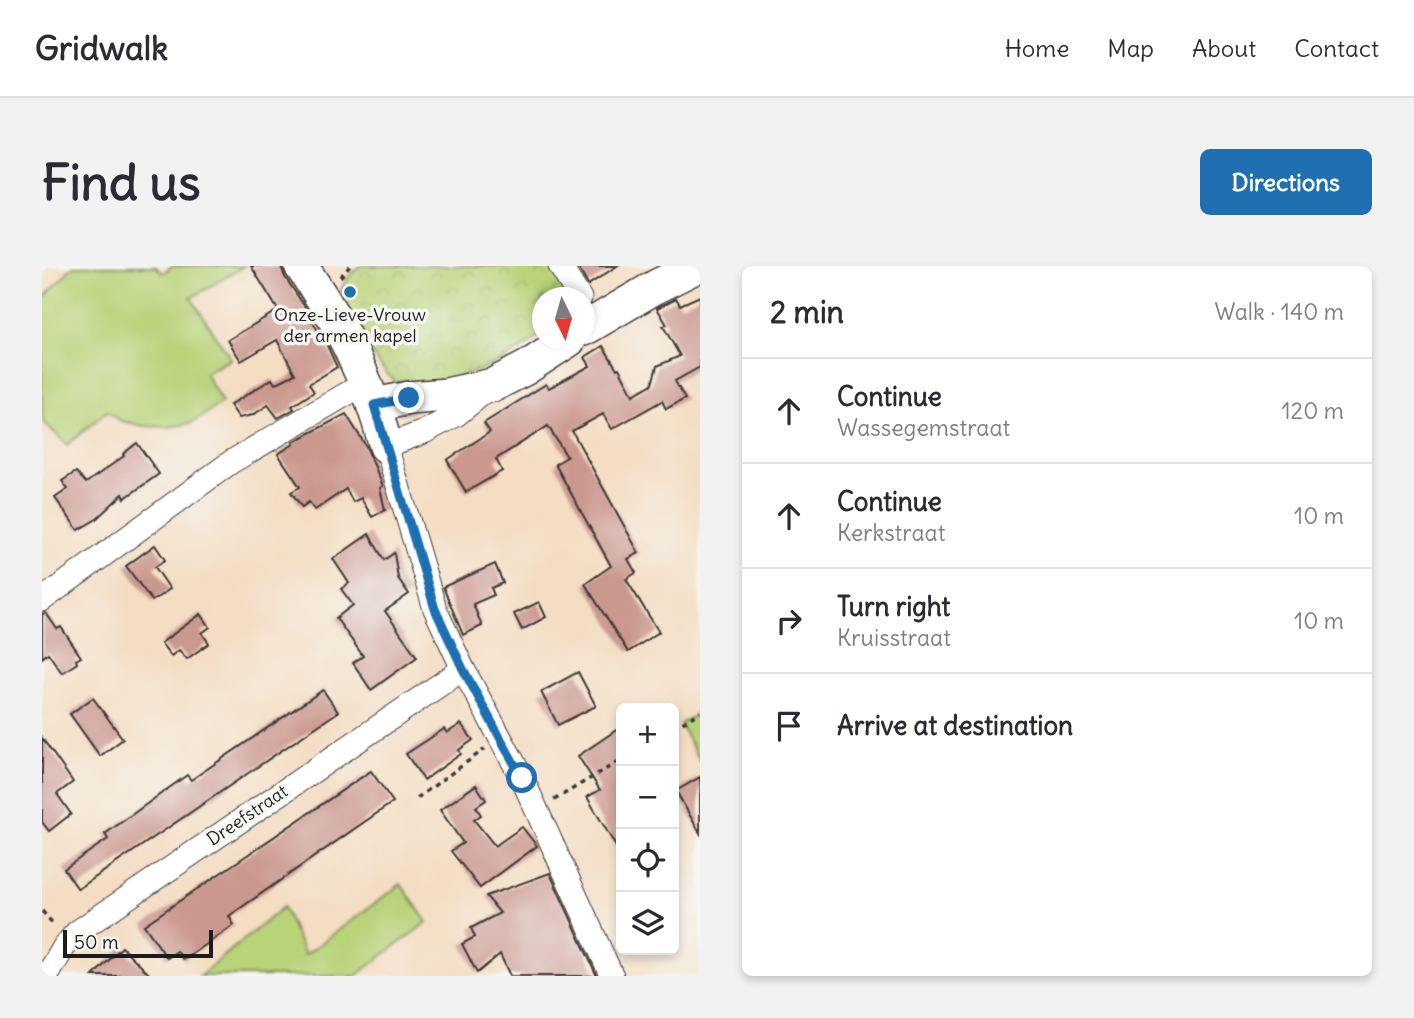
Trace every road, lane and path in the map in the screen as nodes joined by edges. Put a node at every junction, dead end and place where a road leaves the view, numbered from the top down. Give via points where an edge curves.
1 (301, 266) edge
2 (560, 266) edge
3 (697, 266) edge
4 (569, 287) edge
5 (595, 313) edge
6 (547, 350) edge
7 (494, 385) junction
8 (371, 393) junction
9 (386, 446) junction
10 (42, 600) edge
11 (463, 669) junction
12 (700, 712) edge
13 (679, 725) edge
14 (501, 738) junction
15 (616, 763) edge
16 (417, 798) dead end
17 (537, 810) junction
18 (47, 976) edge
19 (611, 976) edge

1 - 8 street via 344,333
2 - 4 street
3 - 5 street
6 - 7 street
7 - 8 street via 446,396
7 - 9 street via 456,415
8 - 9 street
8 - 10 street via 231,462
9 - 11 street via 435,609
11 - 14 street
11 - 18 street, Dreefstraat via 78,932
12 - 13 path
14 - 16 path
14 - 17 street
15 - 17 path
17 - 19 street

